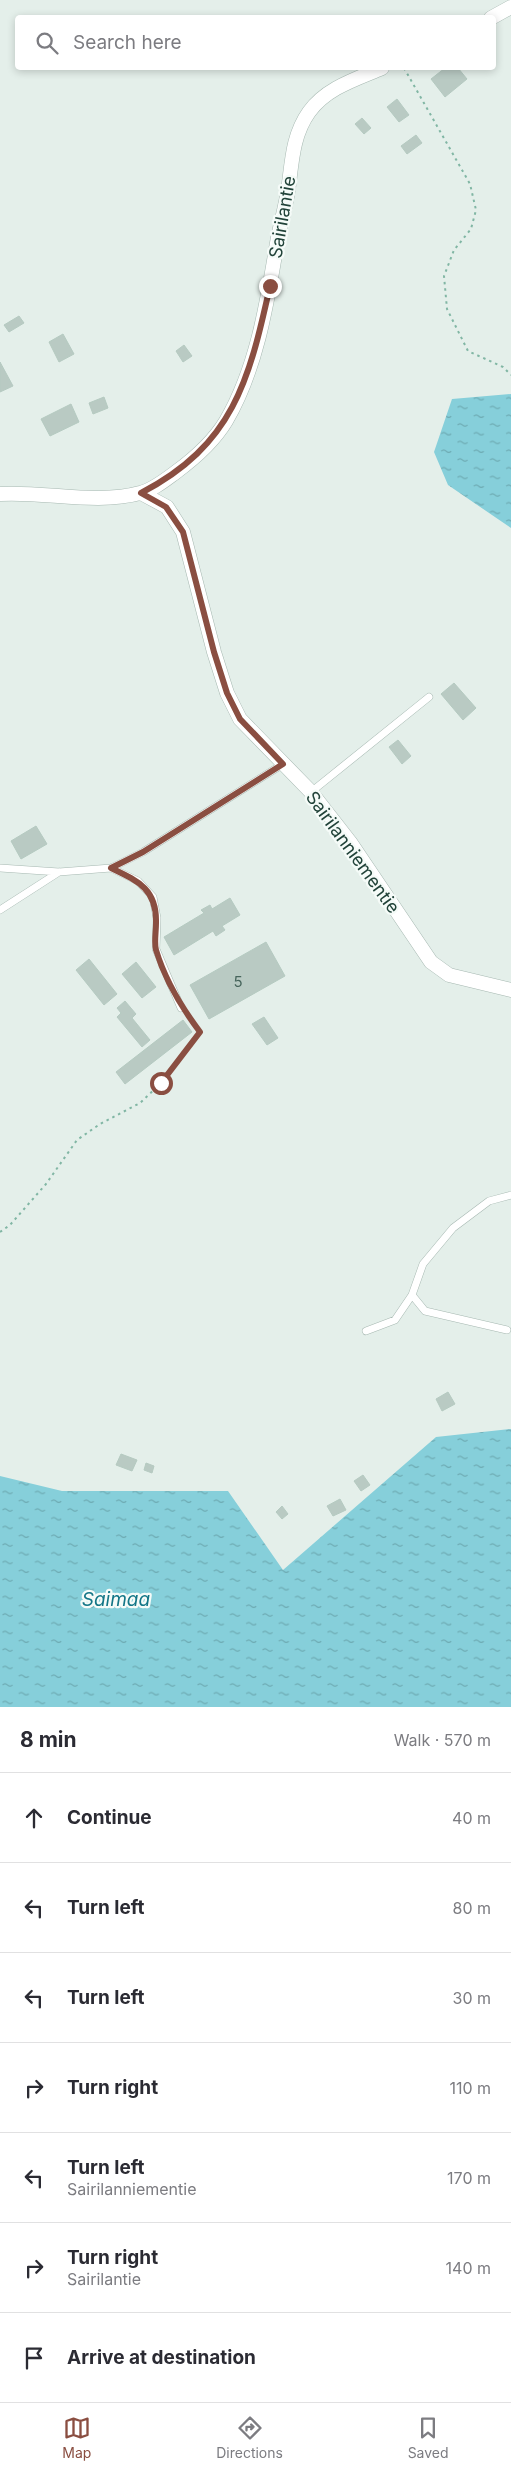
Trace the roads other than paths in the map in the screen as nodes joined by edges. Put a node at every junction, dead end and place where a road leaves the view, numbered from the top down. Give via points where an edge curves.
1 (511, 7) edge
2 (496, 15) edge
3 (377, 70) edge
4 (141, 493) junction
5 (0, 494) edge
6 (429, 697) dead end
7 (283, 764) junction
8 (312, 792) junction
9 (0, 868) edge
10 (111, 868) junction
11 (59, 872) junction
12 (0, 910) edge
13 (511, 990) edge
14 (181, 1008) road end
15 (511, 1195) edge
16 (412, 1295) junction
17 (508, 1330) dead end
18 (366, 1332) dead end

1 - 2 street
3 - 4 street, Sairilantie via 320,98 300,126 259,335 242,385 226,421 213,439 189,462
4 - 5 street, Sairilantie via 106,497
4 - 7 street, Sairilanniementie via 166,507 183,532 227,693 240,719
6 - 8 lane
7 - 8 street, Sairilanniementie
7 - 10 lane via 169,836
8 - 13 street, Sairilanniementie via 431,962 450,976
9 - 11 lane
10 - 11 lane
10 - 14 lane via 138,881 153,897 156,949
11 - 12 lane
15 - 16 lane via 489,1201 453,1228 423,1264
16 - 17 lane via 425,1310
16 - 18 lane via 395,1320

